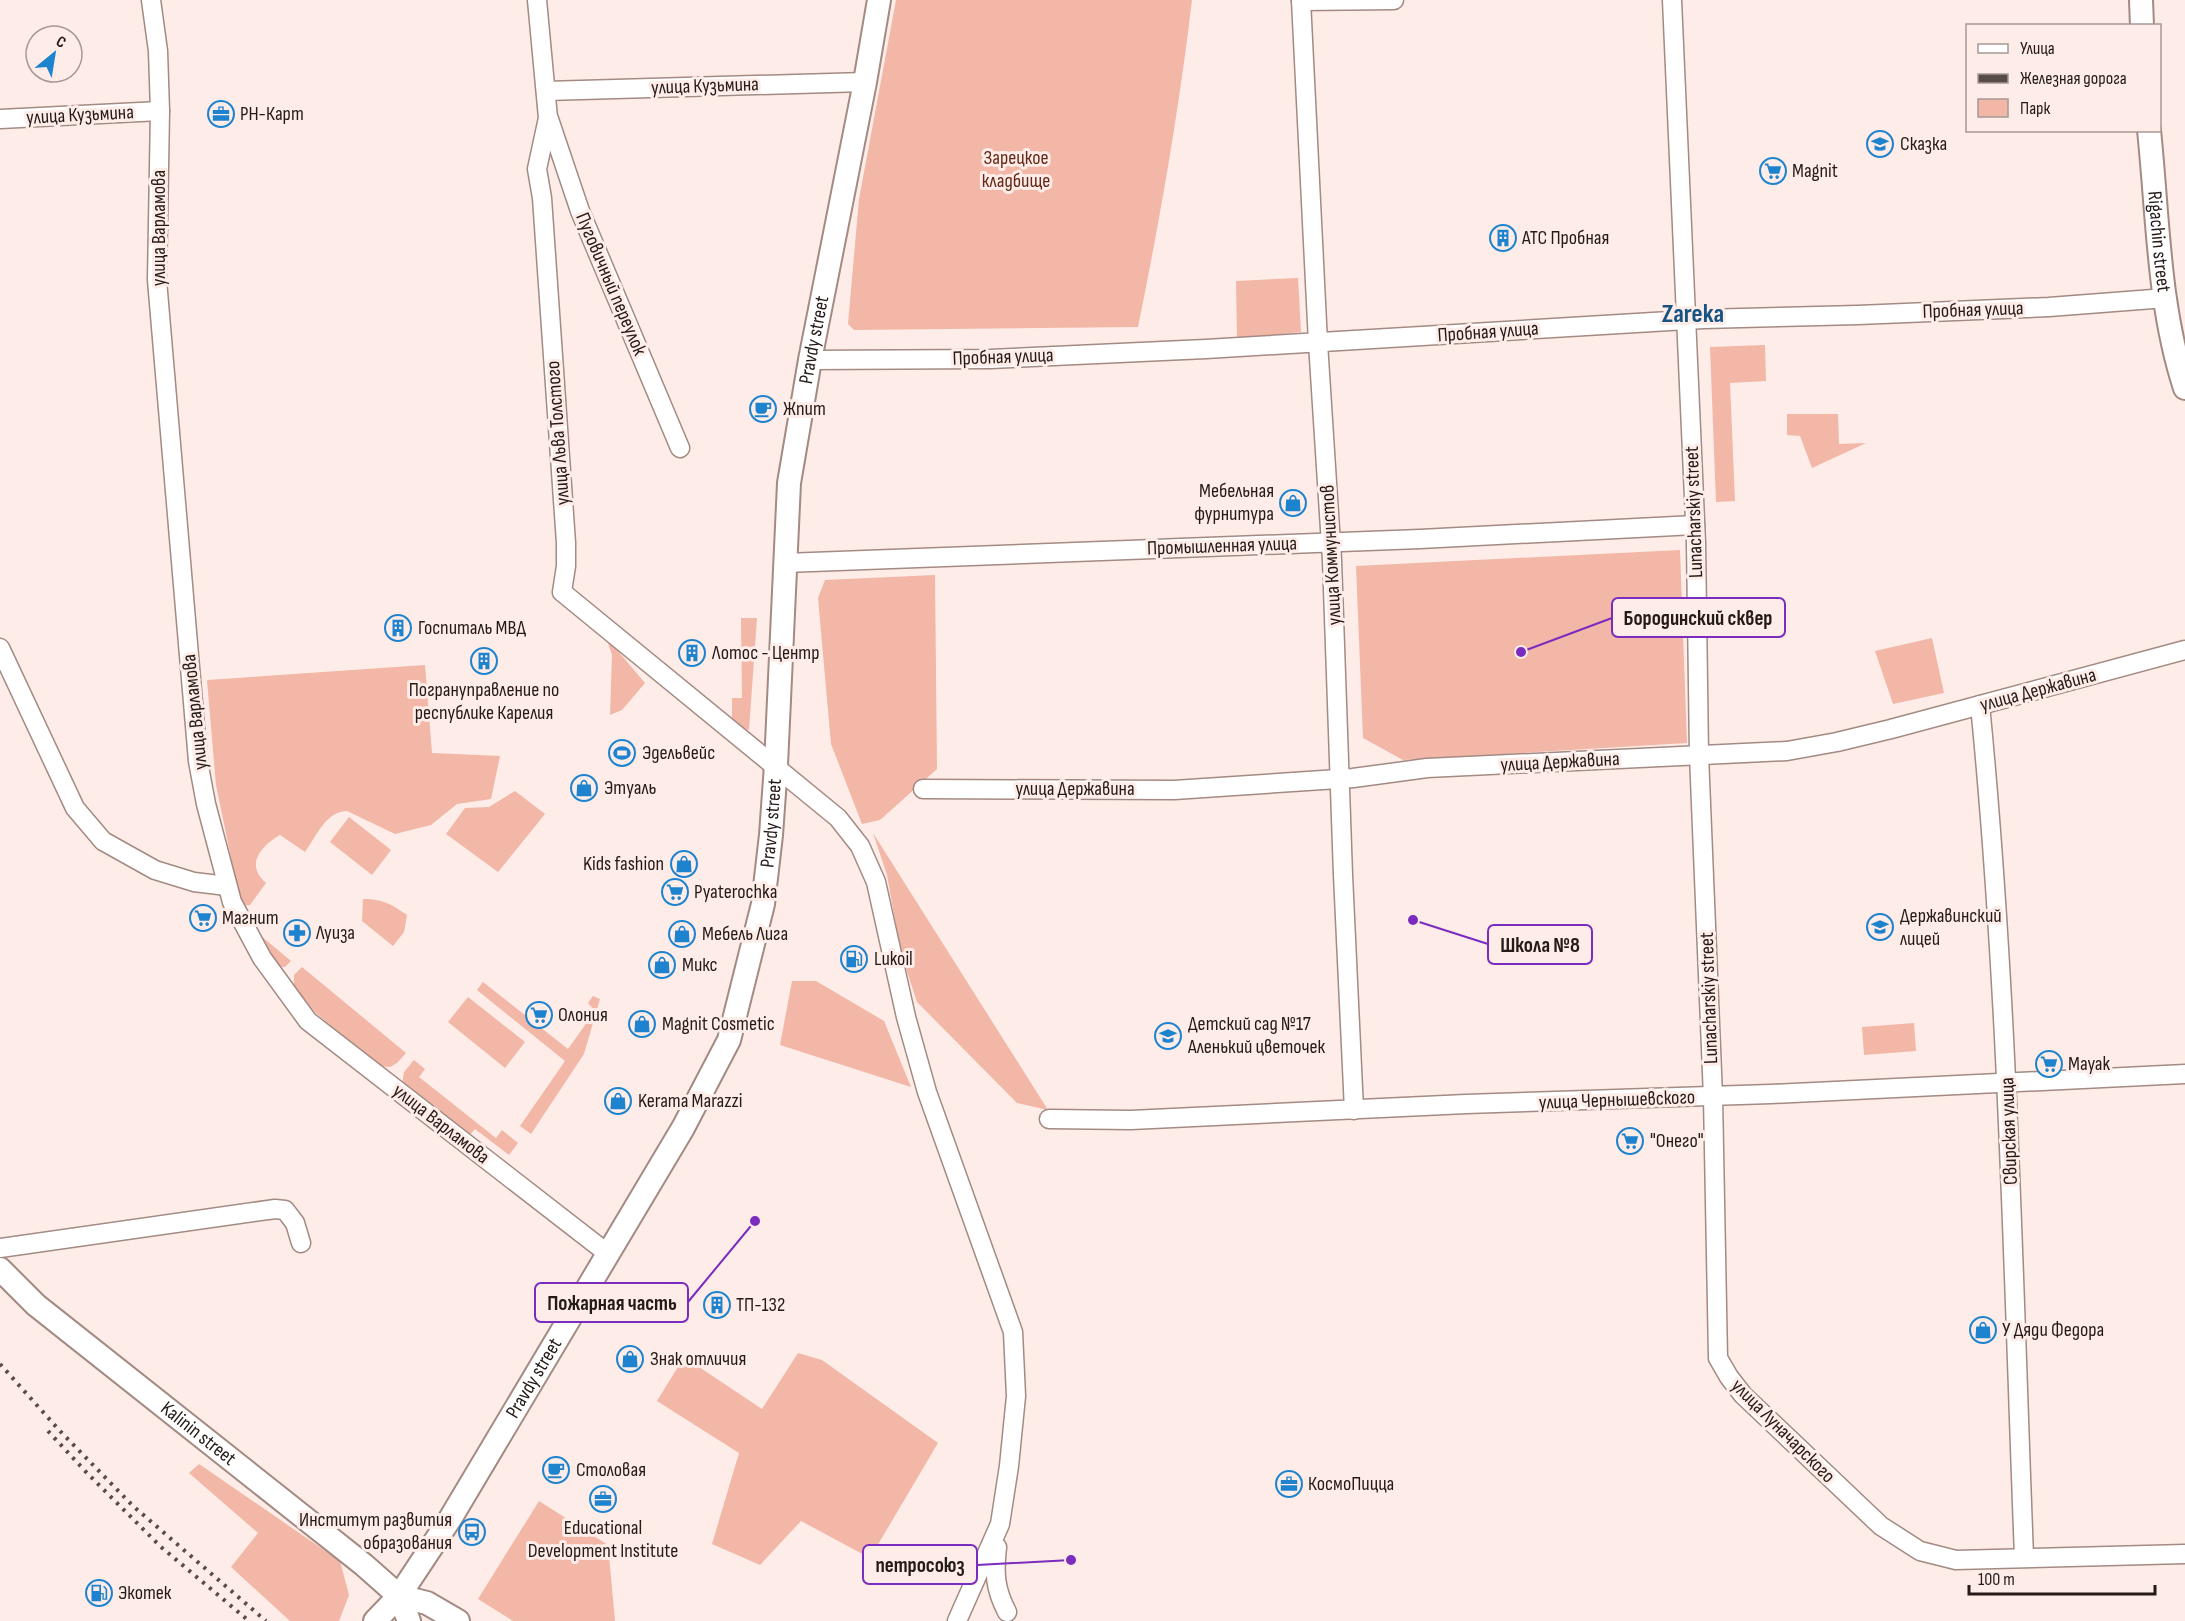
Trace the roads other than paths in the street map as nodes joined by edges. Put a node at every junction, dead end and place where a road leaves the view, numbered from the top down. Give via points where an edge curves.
1 (151, 0) edge
2 (537, 0) edge
3 (879, 0) edge
4 (1394, 0) edge
5 (1672, 0) edge
6 (2141, 0) edge
7 (1301, 1) edge
8 (2142, 24) edge
9 (865, 82) junction
10 (546, 91) junction
11 (160, 111) junction
12 (548, 117) junction
13 (0, 119) edge
14 (2149, 132) edge
15 (2166, 298) junction
16 (1686, 320) junction
17 (1318, 343) junction
18 (810, 360) junction
19 (2185, 388) edge
20 (680, 448) dead end
21 (1695, 525) junction
22 (1331, 542) junction
23 (785, 563) junction
24 (0, 648) edge
25 (2185, 650) edge
26 (1980, 705) junction
27 (1699, 755) junction
28 (776, 765) junction
29 (1340, 779) junction
30 (923, 789) dead end
31 (227, 886) junction
32 (2185, 1074) edge
33 (2007, 1083) junction
34 (1713, 1097) junction
35 (1354, 1110) junction
36 (1049, 1119) dead end
37 (301, 1243) dead end
38 (0, 1248) edge
39 (607, 1253) junction
40 (0, 1269) edge
41 (1000, 1524) junction
42 (2185, 1554) edge
43 (2024, 1557) junction
44 (399, 1596) junction
45 (1007, 1612) dead end
46 (375, 1621) edge
47 (389, 1621) edge
48 (409, 1621) edge
49 (458, 1621) edge
50 (957, 1621) edge

1 - 11 street, улица Варламова
2 - 10 street, улица Льва Толстого
3 - 9 main road, Pravdy street
4 - 7 street
5 - 16 street, Lunacharskiy street
6 - 8 main road
7 - 17 street, улица Коммунистов
9 - 10 street, улица Кузьмина
9 - 18 main road, Pravdy street
10 - 12 street, улица Льва Толстого
11 - 13 street, улица Кузьмина
11 - 31 street, улица Варламова via 157,280 198,761
12 - 20 street, Пуговичный переулок via 580,211
12 - 28 street, улица Льва Толстого via 537,169 566,543 562,592
14 - 15 main road, Rigachin street
15 - 16 street, Пробная улица via 2049,307
15 - 19 main road, Rigachin street via 2173,351
16 - 17 street, Пробная улица
16 - 21 street, Lunacharskiy street
17 - 18 street, Пробная улица via 990,359
17 - 22 street, улица Коммунистов
18 - 23 main road, Pravdy street via 789,483
21 - 22 street, Промышленная улица
21 - 27 street, Lunacharskiy street
22 - 23 street, Промышленная улица
22 - 29 street, улица Коммунистов
23 - 28 main road, Pravdy street
24 - 31 street via 75,808 103,841 177,878
25 - 26 street, улица Державина
26 - 27 street, улица Державина via 1787,751
26 - 33 street, Свирская улица
27 - 29 street, улица Державина via 1427,768
27 - 34 street, Lunacharskiy street
28 - 39 main road, Pravdy street via 763,904 729,1040 683,1128
28 - 41 street via 838,818 860,846 876,882 927,1092 1013,1332 1016,1396
29 - 30 street, улица Державина via 1166,790
29 - 35 street, улица Коммунистов
31 - 39 street, улица Варламова via 262,958 308,1021
32 - 33 street, улица Чернышевского
33 - 34 street, улица Чернышевского
33 - 43 street, Свирская улица
34 - 35 street, улица Чернышевского
34 - 43 street, улица Луначарского via 1716,1324 1718,1358 1729,1377 1743,1395 1873,1518 1920,1551 1956,1560
35 - 36 street, улица Чернышевского via 1131,1120
37 - 38 street via 290,1215 275,1209
39 - 44 main road, Pravdy street via 444,1528
40 - 44 main road, Kalinin street via 36,1305
41 - 45 street via 995,1574
41 - 50 street
42 - 43 street, улица Луначарского
44 - 46 main road
44 - 47 main road
44 - 48 main road
44 - 49 main road via 428,1603

